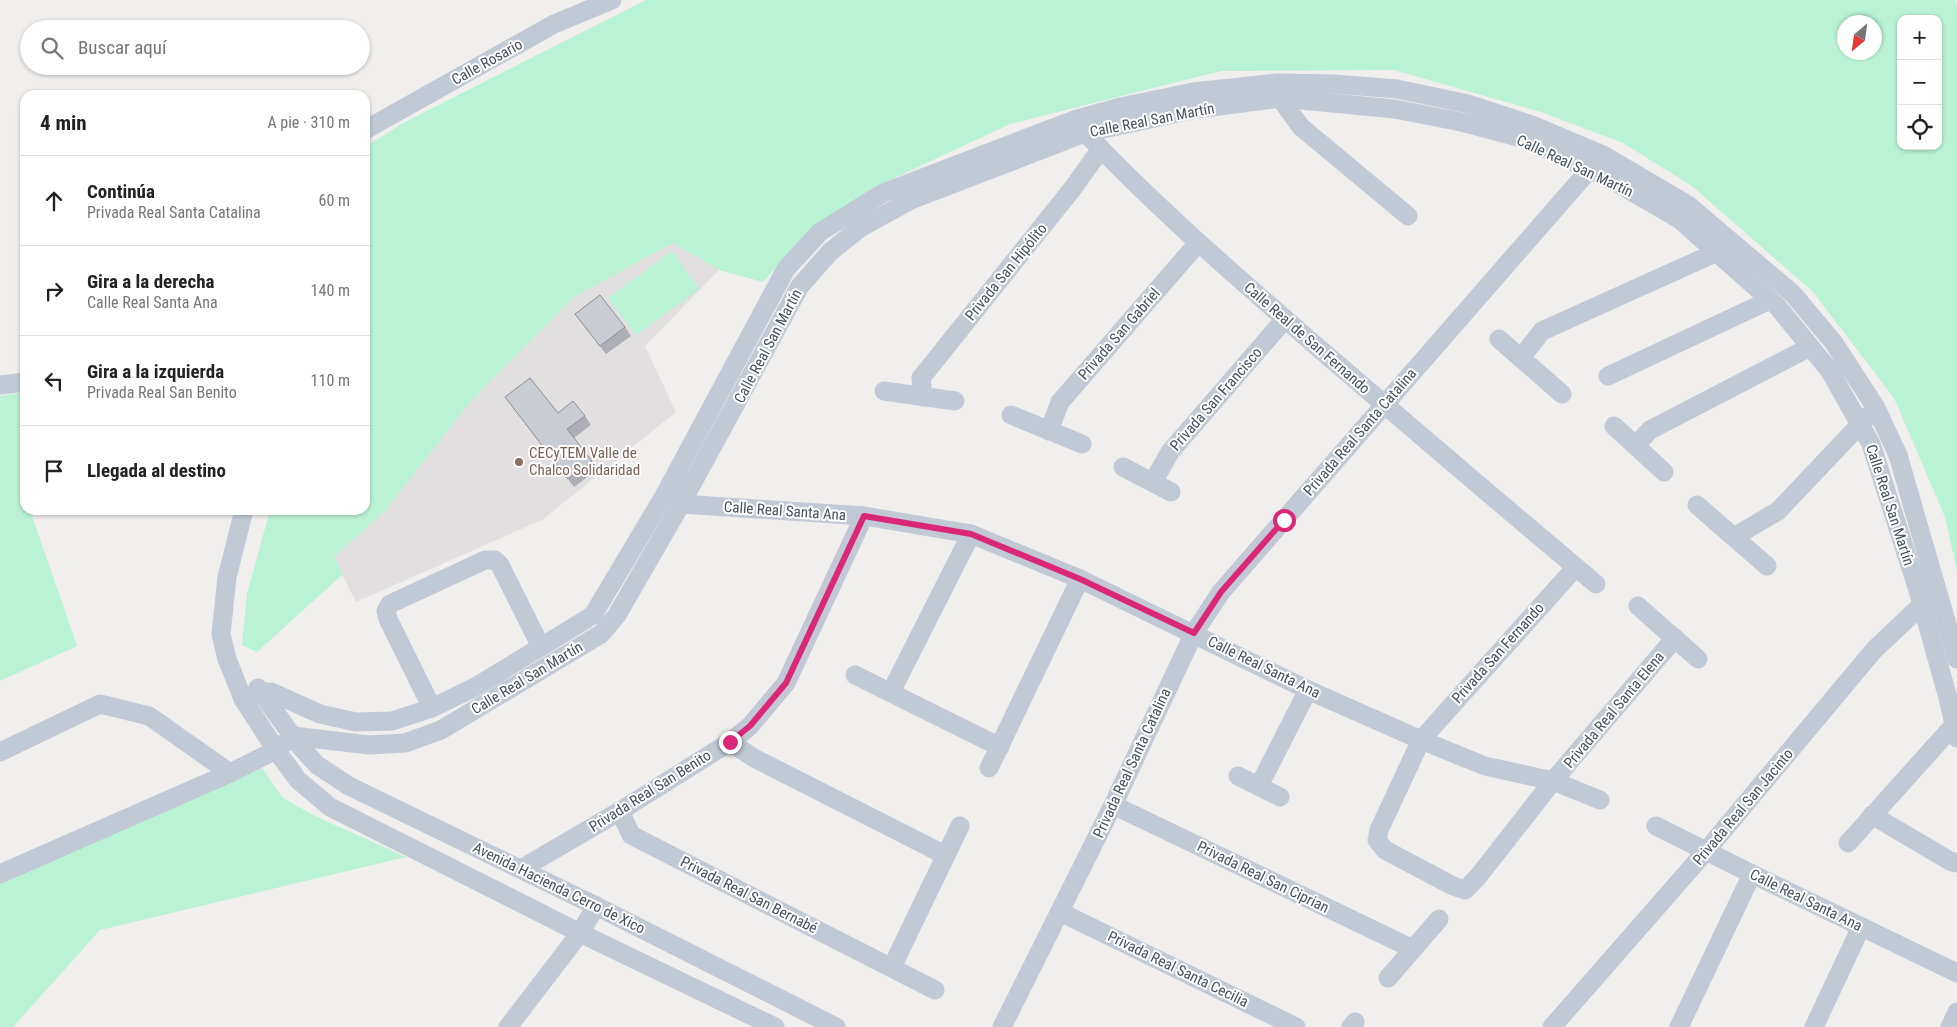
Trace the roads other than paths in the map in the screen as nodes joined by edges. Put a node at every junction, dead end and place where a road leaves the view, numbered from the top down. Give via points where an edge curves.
1 (612, 0) edge
2 (1280, 98) junction
3 (370, 127) edge
4 (1080, 127) junction
5 (1100, 150) junction
6 (1603, 154) junction
7 (1590, 171) junction
8 (1408, 216) dead end
9 (1198, 243) junction
10 (1717, 252) junction
11 (1770, 300) junction
12 (1286, 319) junction
13 (1499, 339) dead end
14 (1810, 347) junction
15 (1521, 358) junction
16 (1608, 376) dead end
17 (20, 383) edge
18 (0, 385) edge
19 (884, 391) dead end
20 (1562, 394) dead end
21 (923, 397) junction
22 (954, 401) dead end
23 (1384, 404) junction
24 (1876, 408) junction
25 (1010, 415) dead end
26 (1860, 424) junction
27 (1614, 426) dead end
28 (1049, 431) junction
29 (1082, 444) dead end
30 (1636, 445) junction
31 (1123, 467) dead end
32 (1664, 472) dead end
33 (1153, 482) junction
34 (1171, 492) dead end
35 (664, 496) junction
36 (682, 504) junction
37 (1697, 505) dead end
38 (243, 515) edge
39 (864, 516) junction
40 (971, 534) junction
41 (1734, 537) junction
42 (1768, 566) dead end
43 (1576, 567) junction
44 (1080, 579) junction
45 (1596, 584) dead end
46 (1938, 591) junction
47 (1922, 604) junction
48 (1638, 606) dead end
49 (1194, 633) junction
50 (1675, 638) junction
51 (541, 648) junction
52 (1957, 658) edge
53 (227, 659) junction
54 (1698, 659) dead end
55 (855, 675) dead end
56 (1308, 690) junction
57 (261, 692) junction
58 (891, 692) junction
59 (243, 699) junction
60 (432, 708) junction
61 (1955, 732) edge
62 (293, 736) junction
63 (1421, 740) junction
64 (730, 742) junction
65 (1000, 747) junction
66 (276, 750) junction
67 (0, 752) edge
68 (989, 768) dead end
69 (230, 773) junction
70 (1238, 776) dead end
71 (1553, 781) junction
72 (1259, 786) junction
73 (1280, 797) dead end
74 (1600, 800) dead end
75 (1113, 804) junction
76 (620, 811) junction
77 (1872, 816) junction
78 (960, 826) dead end
79 (1656, 826) dead end
80 (1848, 843) dead end
81 (1706, 851) junction
82 (945, 855) junction
83 (1957, 863) edge
84 (521, 869) junction
85 (0, 874) edge
86 (1752, 874) junction
87 (596, 906) junction
88 (1060, 912) junction
89 (1439, 919) dead end
90 (1861, 927) junction
91 (580, 933) junction
92 (1413, 949) junction
93 (892, 967) junction
94 (1957, 973) edge
95 (1388, 978) dead end
96 (935, 990) dead end
97 (1957, 1012) edge
98 (1005, 1026) edge
99 (508, 1027) edge
100 (775, 1027) edge
101 (836, 1027) edge
102 (1296, 1027) edge
103 (1552, 1027) edge
104 (1679, 1027) edge
105 (1814, 1027) edge
106 (1950, 1027) edge

1 - 3 street, Calle Rosario via 554,24
2 - 4 street, Calle Real San Martín
2 - 7 street, Calle Real San Martín via 1395,109 1461,122 1526,139
2 - 8 street via 1302,127
4 - 5 street, Calle Real de San Fernando
4 - 6 street, Calle Real San Martín via 1121,107 1193,92 1277,83 1334,84 1397,89 1468,104 1532,124
4 - 35 street, Calle Real San Martín via 883,193 820,232 786,269
4 - 36 street, Calle Real San Martín via 911,200 860,228 830,252 800,286
5 - 9 street, Calle Real de San Fernando
5 - 21 street, Privada San Hipólito via 921,378
6 - 7 street, Privada Real Santa Catalina
6 - 24 street, Calle Real San Martín via 1688,205 1793,294 1834,344
7 - 10 street, Calle Real San Martín via 1679,219
7 - 23 street, Privada Real Santa Catalina
9 - 12 street, Calle Real de San Fernando
9 - 28 street, Privada San Gabriel via 1060,402
10 - 11 street, Calle Real San Martín
10 - 15 street via 1542,331
11 - 14 street, Calle Real San Martín
11 - 16 street
12 - 23 street, Calle Real de San Fernando
12 - 33 street, Privada San Francisco via 1170,452
13 - 15 street
14 - 26 street, Calle Real San Martín via 1830,371
14 - 30 street via 1650,430
15 - 20 street
17 - 18 street
19 - 21 street
21 - 22 street
23 - 43 street, Calle Real de San Fernando
23 - 49 street, Privada Real Santa Catalina via 1221,592
24 - 26 street
24 - 46 street, Calle Real San Martín via 1898,455
25 - 28 street
26 - 41 street via 1778,511
26 - 47 street, Calle Real San Martín via 1871,444
27 - 30 street
28 - 29 street
30 - 32 street
31 - 33 street
33 - 34 street
35 - 36 street, Calle Real Santa Ana
35 - 51 street, Calle Real San Martín via 593,614
36 - 39 street, Calle Real Santa Ana
36 - 62 street, Calle Real San Martín via 618,615 601,634 441,730 405,743 369,745
37 - 41 street
38 - 53 street, Avenida Hacienda Cerro de Xico via 227,577 221,634
39 - 40 street, Calle Real Santa Ana
39 - 64 street, Privada Real San Benito via 786,683 750,726
40 - 44 street, Calle Real Santa Ana
40 - 58 street
41 - 42 street
43 - 45 street, Calle Real de San Fernando
43 - 63 street, Privada San Fernando
44 - 49 street, Calle Real Santa Ana
44 - 65 street
46 - 47 street, Privada Real San Jacinto
46 - 52 street, Calle Real San Martín
47 - 61 street, Calle Real San Martín
47 - 81 street, Privada Real San Jacinto via 1874,650
48 - 50 street
49 - 56 street, Calle Real Santa Ana
49 - 75 street, Privada Real Santa Catalina
50 - 54 street
50 - 71 street, Privada Real Santa Elena
51 - 60 street, Calle Real San Martín
51 - 60 street via 500,565 494,560 485,560 390,604 386,611 388,619
53 - 57 street, Avenida Hacienda Cerro de Xico
53 - 59 street, Avenida Hacienda Cerro de Xico
55 - 58 street
56 - 63 street, Calle Real Santa Ana
56 - 72 street
57 - 59 street
57 - 60 street, Calle Real San Martín via 271,692 320,714 356,722 392,721
57 - 62 street, Avenida Hacienda Cerro de Xico
58 - 65 street
59 - 66 street, Avenida Hacienda Cerro de Xico
61 - 77 street
62 - 66 street
62 - 84 street, Avenida Hacienda Cerro de Xico via 316,765 349,786
63 - 71 street, Calle Real Santa Ana via 1485,766
63 - 71 street, Privada San Fernando via 1377,840 1385,850 1465,890
64 - 76 street, Privada Real San Benito
64 - 82 street via 754,758
65 - 68 street
66 - 69 street
66 - 91 street, Avenida Hacienda Cerro de Xico via 298,780 330,807
67 - 69 street via 100,704 150,716
69 - 85 street
70 - 72 street
71 - 74 street, Calle Real Santa Ana
72 - 73 street
75 - 88 street, Privada Real Santa Catalina
75 - 92 street, Privada Real San Ciprian
76 - 84 street, Privada Real San Benito
76 - 93 street, Privada Real San Bernabé via 632,835
77 - 80 street
77 - 83 street
78 - 82 street
79 - 81 street, Calle Real Santa Ana
81 - 86 street, Calle Real Santa Ana
81 - 103 street, Privada Real San Jacinto
82 - 93 street
84 - 87 street, Avenida Hacienda Cerro de Xico
86 - 90 street, Calle Real Santa Ana
86 - 104 street
87 - 91 street
87 - 101 street, Avenida Hacienda Cerro de Xico
88 - 98 street, Privada Real Santa Catalina
88 - 102 street, Privada Real Santa Cecilia
89 - 92 street
90 - 94 street, Calle Real Santa Ana
90 - 105 street
91 - 99 street
91 - 100 street, Avenida Hacienda Cerro de Xico
92 - 95 street
93 - 96 street, Privada Real San Bernabé
97 - 106 street

